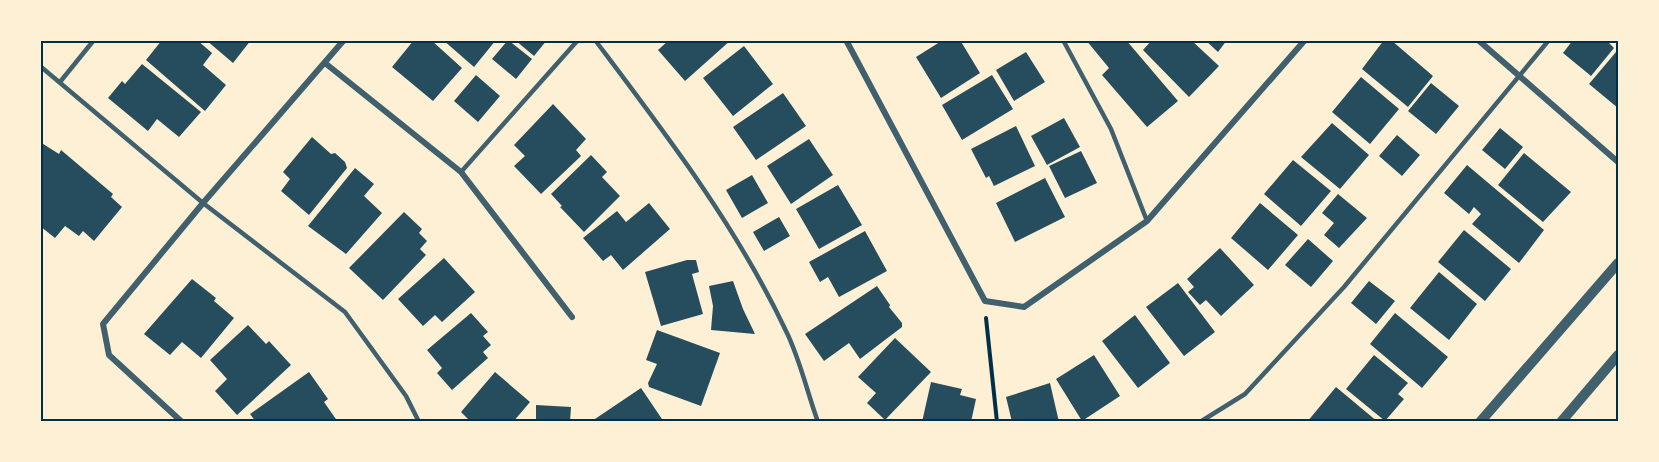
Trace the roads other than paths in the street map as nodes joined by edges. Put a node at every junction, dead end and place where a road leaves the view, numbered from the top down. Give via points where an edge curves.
1 (94, 40) edge
2 (344, 40) edge
3 (578, 40) edge
4 (595, 40) edge
5 (846, 40) edge
6 (1063, 40) edge
7 (1305, 40) edge
8 (1478, 40) edge
9 (1549, 40) edge
10 (325, 63) junction
11 (40, 66) edge
12 (1520, 76) junction
13 (60, 82) junction
14 (1618, 162) edge
15 (461, 172) junction
16 (202, 203) junction
17 (1147, 221) junction
18 (1618, 263) edge
19 (572, 317) dead end
20 (1618, 355) edge
21 (182, 422) edge
22 (419, 422) edge
23 (818, 422) edge
24 (1200, 422) edge
25 (1480, 422) edge
26 (1561, 422) edge

1 - 13 lane
2 - 10 street
3 - 15 lane
4 - 23 lane via 680,153 737,239 787,332
5 - 17 street via 985,301 1024,307
6 - 17 lane via 1111,129
7 - 17 street
8 - 12 street
9 - 12 lane
10 - 15 street
10 - 16 street
11 - 13 lane
12 - 14 street
12 - 24 lane via 1344,287 1245,394
13 - 16 lane
15 - 19 street
16 - 21 street via 102,324 109,355
16 - 22 lane via 345,312 406,396
18 - 25 street
20 - 26 street

